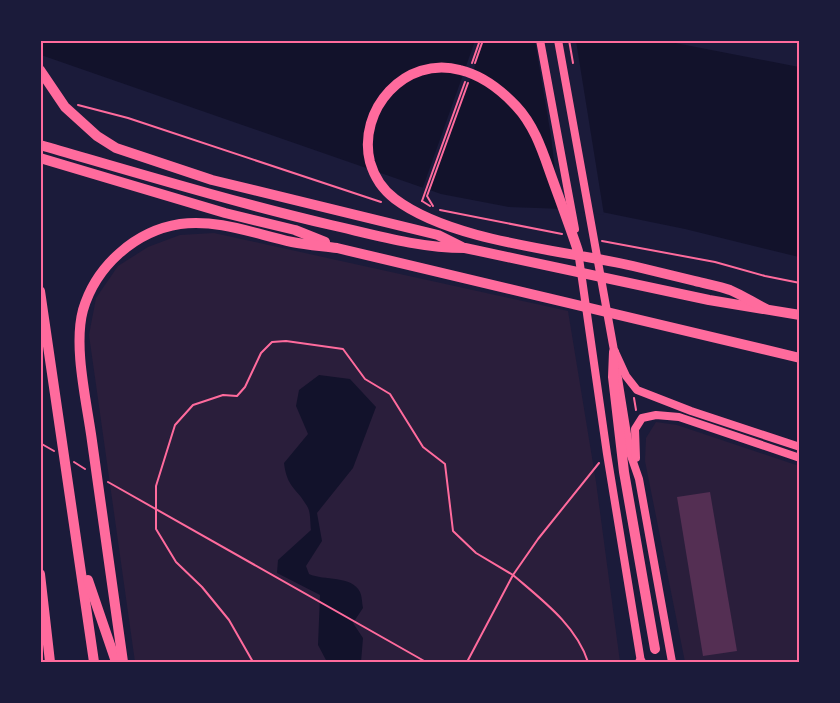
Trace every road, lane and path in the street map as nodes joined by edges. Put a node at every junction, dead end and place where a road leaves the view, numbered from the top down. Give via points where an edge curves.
1 (481, 40) edge
2 (540, 40) edge
3 (558, 40) edge
4 (473, 67) dead end
5 (40, 70) edge
6 (470, 75) dead end
7 (74, 103) dead end
8 (40, 145) edge
9 (40, 158) edge
10 (422, 201) junction
11 (384, 203) dead end
12 (416, 204) dead end
13 (434, 206) dead end
14 (571, 236) dead end
15 (594, 240) dead end
16 (337, 248) junction
17 (465, 248) junction
18 (579, 251) junction
19 (800, 283) edge
20 (40, 291) edge
21 (766, 309) junction
22 (800, 315) edge
23 (614, 352) junction
24 (800, 358) edge
25 (40, 443) edge
26 (800, 447) edge
27 (607, 454) junction
28 (61, 455) dead end
29 (800, 458) edge
30 (72, 461) dead end
31 (93, 473) dead end
32 (103, 479) dead end
33 (639, 479) junction
34 (80, 557) junction
35 (40, 574) edge
36 (513, 575) junction
37 (655, 650) dead end
38 (641, 662) edge
39 (50, 663) edge
40 (94, 663) edge
41 (116, 663) edge
42 (123, 663) edge
43 (253, 663) edge
44 (426, 663) edge
45 (467, 663) edge
46 (588, 663) edge
47 (672, 663) edge

1 - 4 path
1 - 10 path
2 - 18 main road
3 - 23 main road
5 - 17 highway via 80,122 130,154 212,180 438,235
6 - 13 path via 427,196
7 - 11 path
8 - 17 highway via 299,218 436,248
9 - 16 highway via 295,230
10 - 12 path
10 - 14 path via 435,209
15 - 19 path via 715,262
16 - 24 highway
16 - 42 highway via 221,225 182,224 145,235 127,246 99,276 90,292 80,328 80,346
17 - 21 highway
18 - 21 highway via 531,126 517,107 489,83 448,68 420,71 396,84 377,106 369,133 370,162 379,182 395,199 430,218 474,234 709,285
18 - 27 main road
20 - 34 highway
21 - 22 highway
23 - 26 main road via 637,390
23 - 33 main road via 630,453
23 - 37 highway via 613,377 624,472
25 - 28 path
27 - 36 path
27 - 38 main road
29 - 33 main road via 679,417 656,414 642,418 635,429
30 - 31 path
32 - 44 path
33 - 47 main road
34 - 40 highway
34 - 41 highway
35 - 39 highway
36 - 43 path via 476,553 453,531 445,464 423,447 390,394 365,379 343,349 286,340 272,342 261,353 237,396 223,395 193,405 175,425 156,486 156,529 176,562 229,620
36 - 45 path
36 - 46 path via 569,627

